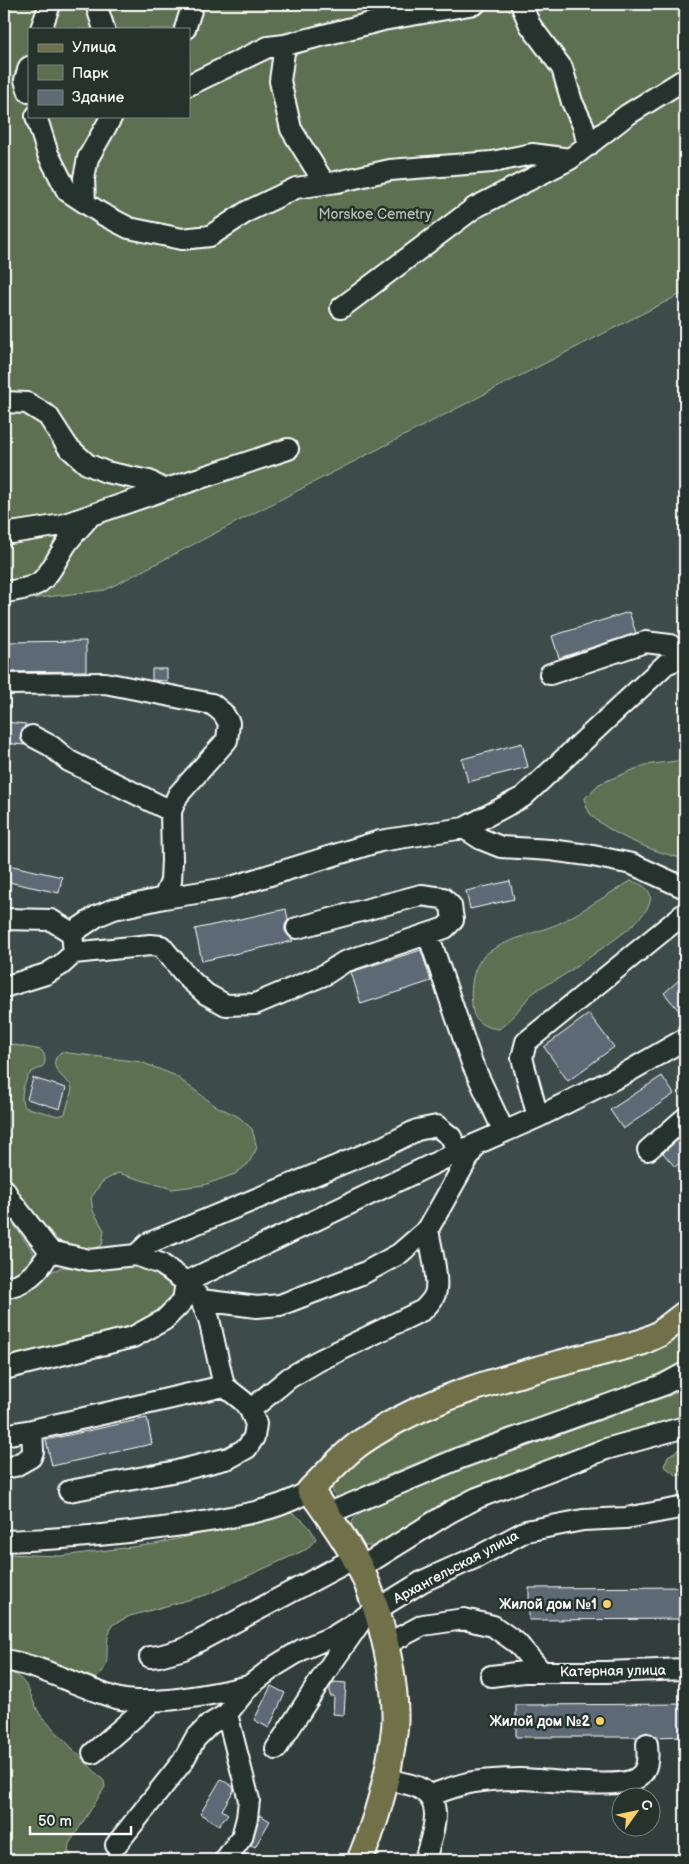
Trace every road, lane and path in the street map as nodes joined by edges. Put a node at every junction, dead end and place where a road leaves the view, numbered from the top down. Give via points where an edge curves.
1 (50, 4) edge
2 (96, 4) edge
3 (193, 4) edge
4 (475, 4) edge
5 (521, 4) edge
6 (41, 28) edge
7 (104, 28) edge
8 (184, 28) edge
9 (285, 45) junction
10 (28, 70) edge
11 (685, 80) edge
12 (190, 85) edge
13 (28, 89) edge
14 (37, 118) edge
15 (111, 118) edge
16 (588, 146) junction
17 (570, 159) junction
18 (325, 184) junction
19 (85, 203) junction
20 (341, 308) dead end
21 (4, 402) edge
22 (288, 449) dead end
23 (164, 490) junction
24 (92, 515) junction
25 (4, 534) edge
26 (4, 592) edge
27 (682, 657) edge
28 (550, 674) dead end
29 (4, 684) edge
30 (32, 736) dead end
31 (170, 811) junction
32 (464, 828) junction
33 (685, 888) edge
34 (164, 898) junction
35 (685, 913) edge
36 (4, 919) edge
37 (297, 928) dead end
38 (72, 933) junction
39 (428, 934) junction
40 (74, 953) junction
41 (4, 988) edge
42 (685, 1039) edge
43 (538, 1117) junction
44 (685, 1118) edge
45 (504, 1132) junction
46 (476, 1144) junction
47 (648, 1150) dead end
48 (458, 1152) junction
49 (4, 1189) edge
50 (428, 1229) junction
51 (50, 1252) junction
52 (136, 1255) junction
53 (186, 1282) junction
54 (4, 1287) edge
55 (201, 1300) junction
56 (685, 1314) edge
57 (4, 1370) edge
58 (685, 1374) edge
59 (224, 1386) junction
60 (250, 1410) junction
61 (685, 1427) edge
62 (32, 1430) junction
63 (4, 1435) edge
64 (4, 1468) edge
65 (310, 1490) junction
66 (69, 1491) dead end
67 (685, 1507) edge
68 (327, 1514) junction
69 (4, 1541) edge
70 (358, 1563) junction
71 (369, 1615) junction
72 (385, 1645) junction
73 (150, 1657) dead end
74 (4, 1660) edge
75 (685, 1669) edge
76 (541, 1671) junction
77 (490, 1676) dead end
78 (249, 1686) junction
79 (154, 1701) junction
80 (227, 1714) junction
81 (647, 1744) dead end
82 (276, 1750) dead end
83 (93, 1753) dead end
84 (387, 1779) junction
85 (430, 1795) junction
86 (116, 1845) dead end
87 (225, 1860) edge
88 (360, 1860) edge
89 (425, 1860) edge

1 - 6 street
2 - 7 street
3 - 8 street
4 - 9 street via 383,20
5 - 16 street via 530,25 562,68
9 - 12 street via 268,46
9 - 18 street via 280,81 292,129
10 - 13 street via 25,80
11 - 16 street via 627,115
14 - 19 street via 48,154 67,191
15 - 19 street via 88,158 84,178
16 - 17 street
17 - 18 street via 532,154 492,162 390,170
17 - 20 street via 474,208
18 - 19 street via 296,188 248,211 210,236 182,239 129,228
21 - 23 street via 27,402 48,416 68,447 87,464 106,472 150,481
22 - 23 street
23 - 24 street
24 - 25 street via 62,525
24 - 26 street via 66,544 52,571 44,579 25,589
27 - 28 street via 670,645 645,642
27 - 32 street via 666,664 523,796
29 - 31 street via 105,682 212,704 229,723 227,740 178,795
30 - 31 street via 69,761
31 - 34 street via 171,881
32 - 33 street via 502,848 550,850 632,864
32 - 34 street via 380,841 228,888
34 - 38 street via 114,909
35 - 43 street via 526,1042 522,1058
36 - 38 street via 51,920
37 - 39 street via 420,894 443,898 450,906 453,920 445,928
38 - 40 street
39 - 40 street via 344,962 324,975 256,1004 226,1005 206,994 161,946 150,944
39 - 45 street via 472,1063
40 - 41 street via 46,974
42 - 43 street
43 - 45 street
44 - 47 street
45 - 46 street
46 - 48 street
46 - 50 street
48 - 52 street via 450,1137 436,1126 417,1130 149,1244
48 - 53 street
49 - 51 street
50 - 55 street via 399,1254 364,1273 280,1305 257,1307
50 - 60 street via 437,1282 429,1304 423,1310 289,1378
51 - 52 street via 89,1260
51 - 54 street via 44,1264 29,1277 14,1287
52 - 53 street via 161,1264
53 - 55 street
53 - 57 street via 183,1301 164,1320 133,1337
55 - 59 street via 209,1319
56 - 65 main road via 659,1334 642,1342 498,1381 408,1415 363,1441
58 - 68 street via 663,1385 460,1458
59 - 60 street
59 - 62 street
60 - 66 street via 256,1424 254,1437 247,1448 229,1458
61 - 70 street via 606,1449 477,1498
62 - 63 street
62 - 64 street via 31,1457
65 - 68 main road
65 - 69 street via 264,1511 159,1529 52,1540
67 - 71 street, Архангельская улица via 526,1531 423,1581
68 - 70 main road
70 - 71 main road
70 - 73 street via 184,1649
71 - 72 main road
71 - 78 street, Архангельская улица via 334,1636 303,1649
71 - 82 street via 326,1670
72 - 76 street, Катерная улица via 423,1625 464,1619 493,1626 517,1643
72 - 84 main road via 396,1722
74 - 79 street via 35,1666 118,1699
75 - 76 street, Катерная улица
76 - 77 street
78 - 79 street
78 - 80 street
79 - 83 street
80 - 86 street via 210,1724 195,1739 183,1761
80 - 87 street via 249,1800 242,1837
81 - 85 street via 648,1760 642,1775 629,1782 519,1779 472,1782
84 - 85 street via 415,1786
84 - 88 main road
85 - 89 street via 436,1816

